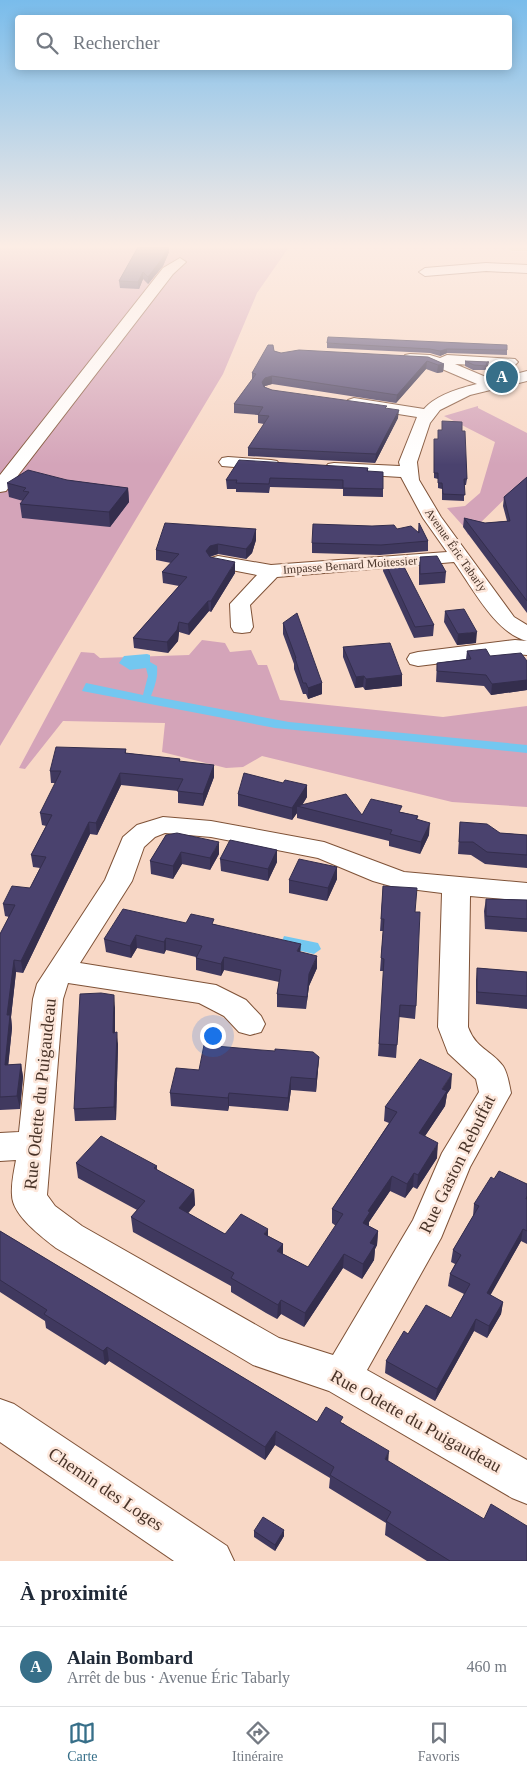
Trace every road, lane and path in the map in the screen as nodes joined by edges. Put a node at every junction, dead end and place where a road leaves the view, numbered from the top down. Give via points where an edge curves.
1 (130, 320) edge
2 (392, 357) edge
3 (430, 358) junction
4 (510, 362) dead end
5 (527, 376) edge
6 (492, 385) junction
7 (340, 401) edge
8 (428, 414) junction
9 (228, 462) dead end
10 (288, 466) edge
11 (317, 467) edge
12 (408, 472) junction
13 (0, 487) edge
14 (459, 557) junction
15 (218, 562) edge
16 (271, 571) junction
17 (242, 627) dead end
18 (527, 635) edge
19 (527, 648) edge
20 (418, 659) dead end
21 (456, 887) junction
22 (527, 892) edge
23 (61, 971) junction
24 (250, 1024) dead end
25 (34, 1145) junction
26 (0, 1147) edge
27 (342, 1376) junction
28 (0, 1418) edge
29 (527, 1483) edge
30 (212, 1561) edge

1 - 13 street
2 - 3 street
3 - 4 street
3 - 6 street
5 - 6 street
6 - 8 street via 454,396
7 - 8 street
8 - 12 street via 410,451
9 - 10 street
11 - 12 street
12 - 14 street, Avenue Éric Tabarly via 432,518
14 - 16 street, Impasse Bernard Moitessier
14 - 18 street, Avenue Éric Tabarly via 507,621
15 - 16 street, Impasse Bernard Moitessier
16 - 17 street, Impasse Bernard Moitessier via 240,604
19 - 20 street
21 - 22 street, Rue Odette du Puigaudeau
21 - 23 street, Rue Odette du Puigaudeau via 404,881 324,851 211,829 163,826 146,831 132,843 118,881
21 - 27 street, Rue Gaston Rebuffat via 452,1027 459,1045 491,1074 495,1093 454,1163 428,1227
23 - 24 street via 205,993 234,1008
23 - 25 street, Rue Odette du Puigaudeau via 52,984 48,999
25 - 26 street
25 - 27 street, Rue Odette du Puigaudeau via 29,1197 42,1218 69,1237 267,1352
27 - 29 street, Rue Odette du Puigaudeau
28 - 30 street, Chemin des Loges

